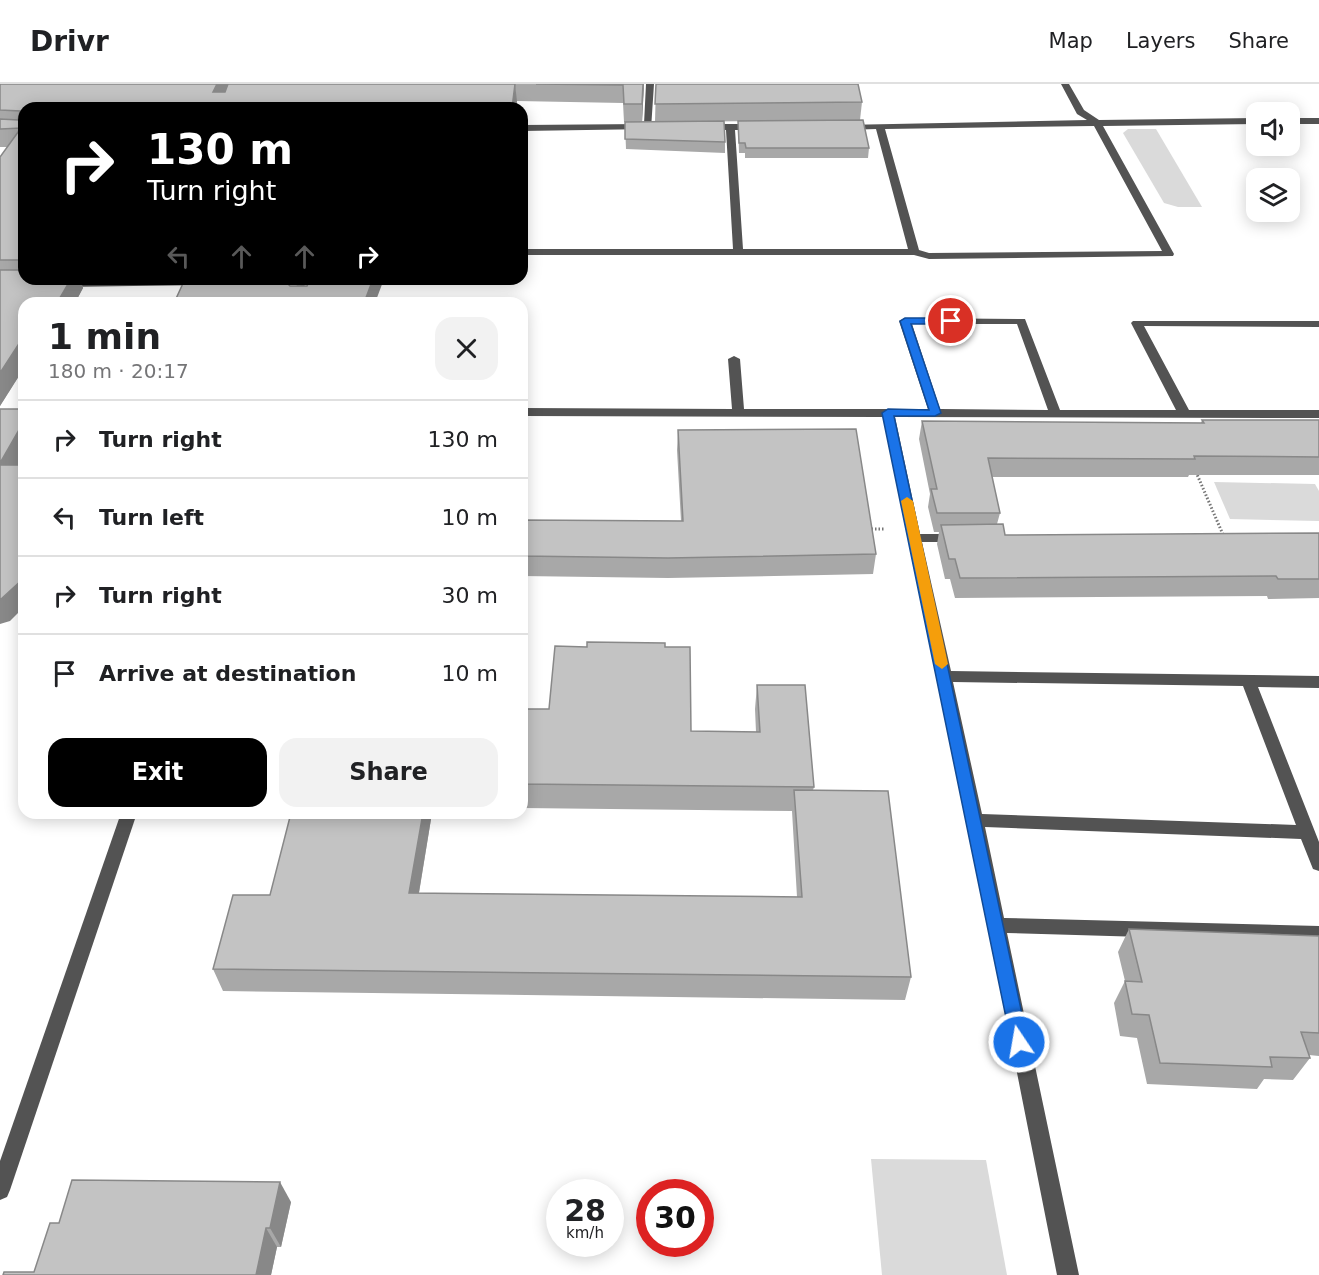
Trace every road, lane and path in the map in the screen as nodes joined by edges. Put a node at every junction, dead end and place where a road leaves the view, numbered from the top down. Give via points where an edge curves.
1 (650, 84) edge
2 (1065, 84) edge
3 (1300, 121) edge
4 (1319, 121) edge
5 (1246, 122) edge
6 (1097, 123) junction
7 (648, 127) junction
8 (660, 127) edge
9 (695, 127) edge
10 (730, 127) junction
11 (765, 127) edge
12 (834, 127) edge
13 (880, 127) junction
14 (528, 128) edge
15 (528, 252) edge
16 (738, 252) junction
17 (914, 252) junction
18 (1319, 324) edge
19 (734, 359) dead end
20 (528, 412) edge
21 (738, 412) junction
22 (888, 413) junction
23 (935, 413) junction
24 (1054, 413) junction
25 (1184, 413) junction
26 (1319, 414) edge
27 (1193, 464) edge
28 (866, 529) edge
29 (890, 529) dead end
30 (1225, 537) edge
31 (915, 538) junction
32 (974, 538) edge
33 (944, 676) junction
34 (1248, 681) junction
35 (1319, 682) edge
36 (127, 819) edge
37 (975, 820) junction
38 (1306, 832) junction
39 (1319, 864) edge
40 (995, 925) junction
41 (1319, 934) edge
42 (0, 1190) edge
43 (1068, 1275) edge

1 - 7 street
2 - 6 street via 1080,112
3 - 4 street
5 - 6 street
6 - 13 street
6 - 17 street via 1169,254 929,256
7 - 8 street
7 - 14 street
9 - 10 street
10 - 11 street
10 - 16 street
12 - 13 street
13 - 17 street
15 - 16 street
16 - 17 street
18 - 25 street via 1137,323
19 - 21 street
20 - 21 street
21 - 22 street
22 - 23 street
22 - 31 street
23 - 24 street
23 - 24 street via 905,321 1021,321
24 - 25 street
25 - 26 street
27 - 30 path
28 - 29 path
31 - 32 street
31 - 33 street
33 - 34 street
33 - 37 street
34 - 35 street
34 - 38 street
36 - 42 street
37 - 38 street
37 - 40 street
38 - 39 street
40 - 41 street
40 - 43 street

